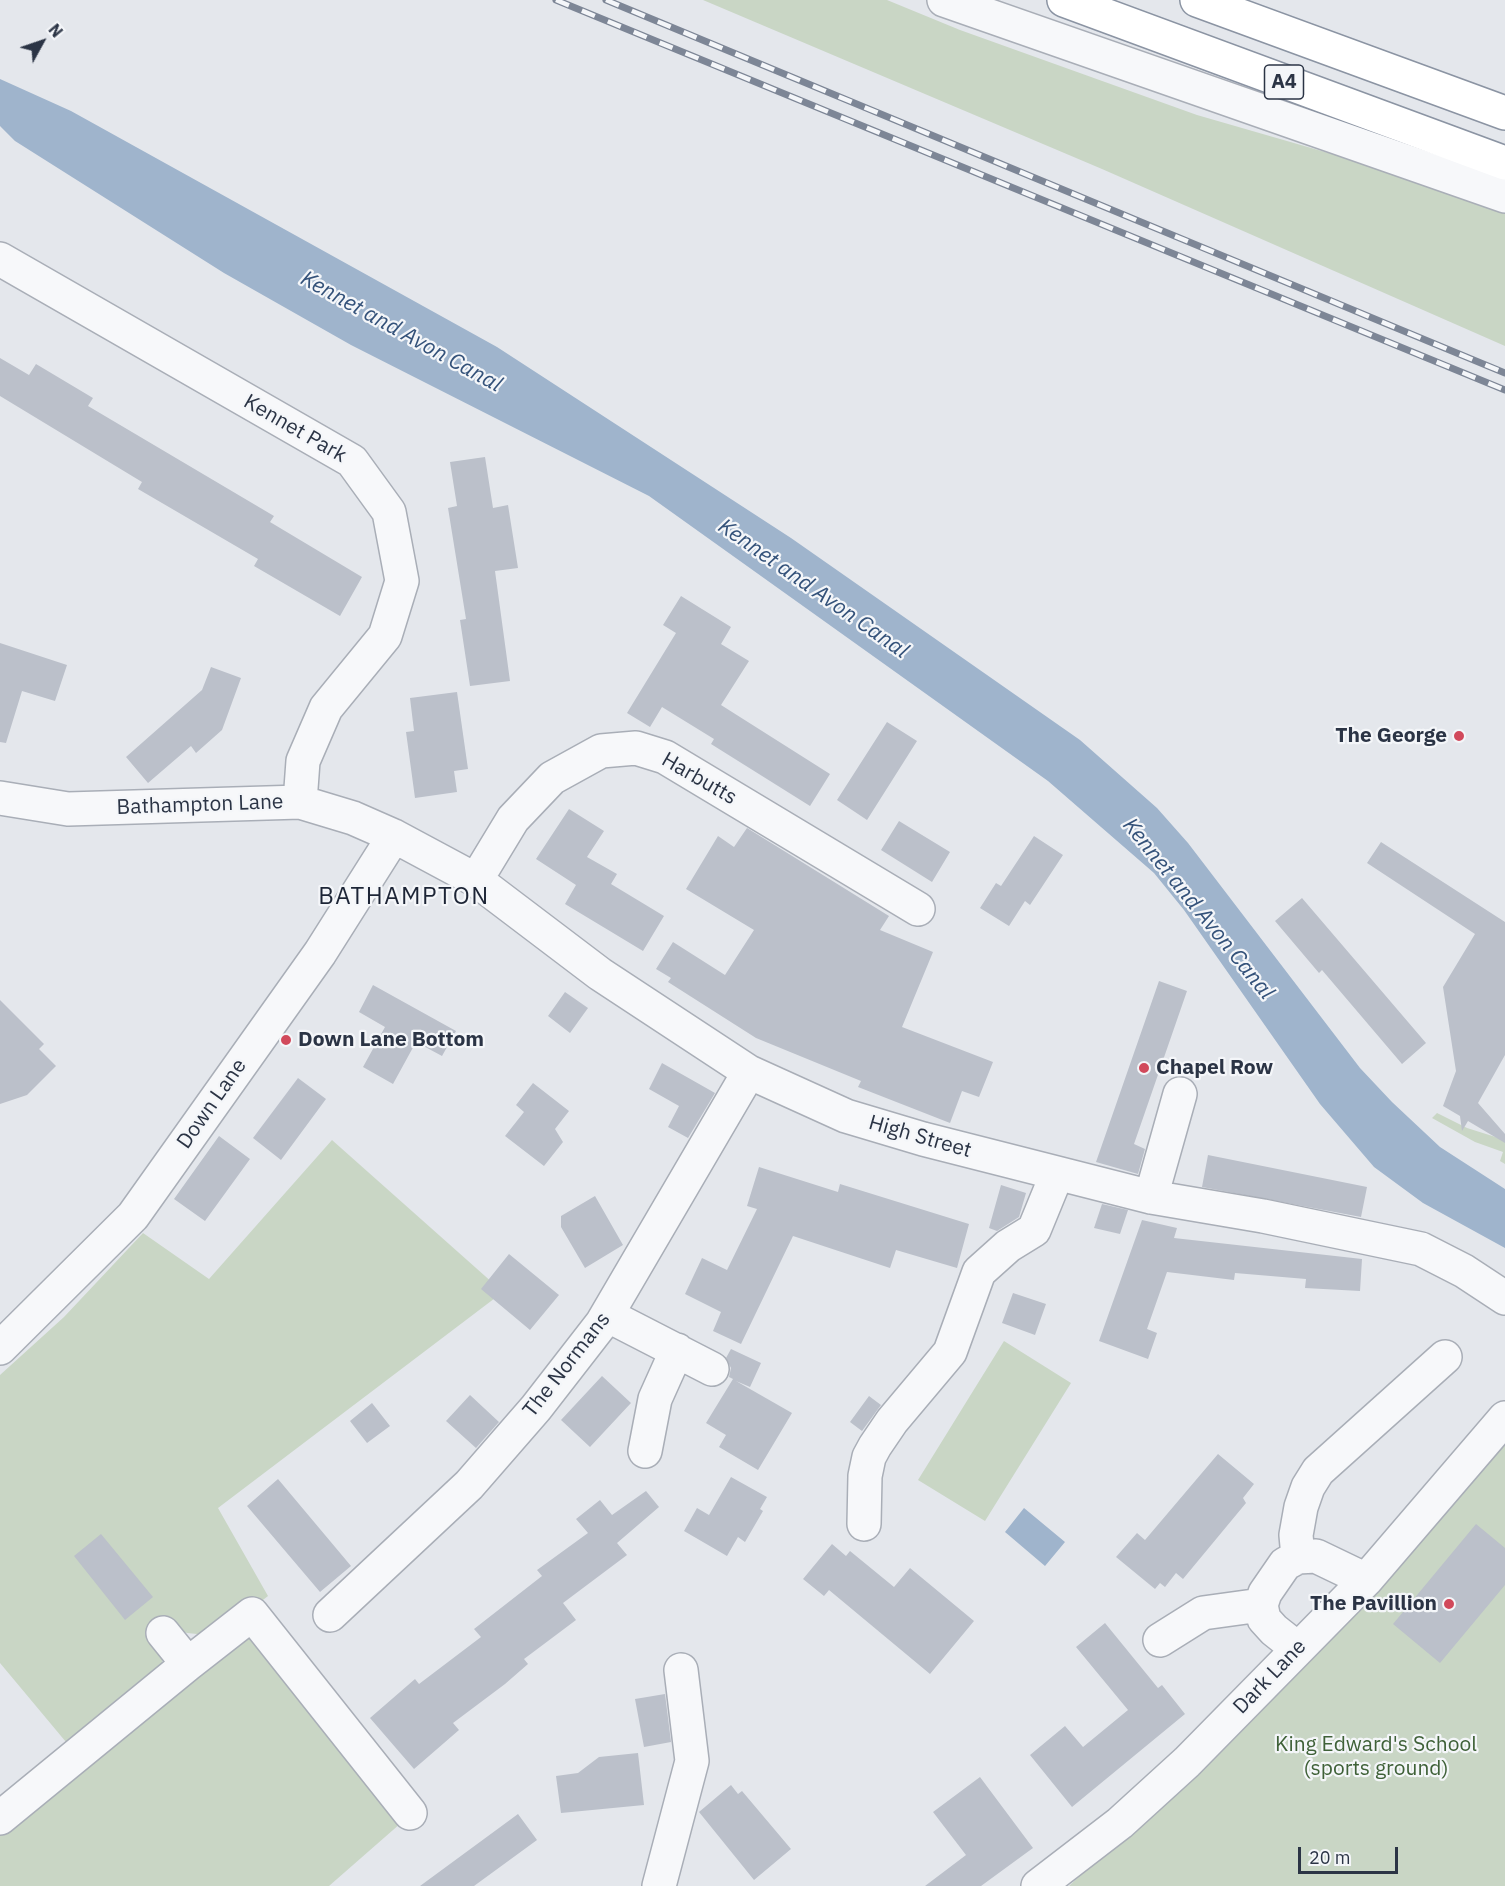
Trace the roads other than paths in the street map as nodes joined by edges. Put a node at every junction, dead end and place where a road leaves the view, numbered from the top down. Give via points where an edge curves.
1 (944, 0) edge
2 (1064, 0) edge
3 (1197, 0) edge
4 (1505, 113) edge
5 (1505, 163) edge
6 (1505, 196) edge
7 (0, 258) edge
8 (0, 798) edge
9 (300, 802) junction
10 (394, 836) junction
11 (476, 880) junction
12 (918, 909) dead end
13 (749, 1072) junction
14 (1180, 1094) dead end
15 (1057, 1174) junction
16 (1151, 1197) junction
17 (1505, 1298) edge
18 (607, 1315) junction
19 (0, 1348) edge
20 (677, 1350) junction
21 (1444, 1357) dead end
22 (712, 1369) dead end
23 (1505, 1419) edge
24 (645, 1451) dead end
25 (864, 1524) dead end
26 (1298, 1557) junction
27 (1366, 1580) junction
28 (1261, 1605) junction
29 (330, 1615) dead end
30 (162, 1633) dead end
31 (1160, 1640) dead end
32 (1298, 1649) junction
33 (188, 1664) junction
34 (681, 1670) dead end
35 (410, 1813) dead end
36 (0, 1818) edge
37 (659, 1886) edge
38 (1038, 1886) edge

1 - 6 street
2 - 5 highway, A4
3 - 4 highway, A4
7 - 9 street, Kennet Park via 352,461 389,512 402,581 385,636 326,708 303,761
8 - 9 street, Bathampton Lane via 68,809
9 - 10 street, Bathampton Lane
10 - 11 street, High Street
10 - 19 street, Down Lane via 320,953 133,1216
11 - 12 street, Harbutts via 513,819 552,778 601,751 636,748 665,756
11 - 13 street, High Street via 600,974
13 - 15 street, High Street via 846,1116
13 - 18 street, The Normans
14 - 16 street
15 - 16 street, High Street
15 - 25 street via 1034,1230 1008,1246 980,1272 950,1352 902,1407 875,1446 865,1476
16 - 17 street, High Street via 1421,1249
18 - 20 street
18 - 29 street, The Normans via 536,1408 469,1485
20 - 22 street
20 - 24 street via 655,1399
21 - 26 street via 1318,1471 1301,1507 1296,1535
23 - 27 street, Dark Lane
26 - 27 street via 1316,1556
26 - 28 street via 1285,1564
27 - 32 street, Dark Lane
28 - 31 street via 1203,1613
28 - 32 street via 1264,1619
30 - 33 street
32 - 38 street, Dark Lane via 1120,1824
33 - 35 street via 252,1614
33 - 36 street
34 - 37 street via 692,1761

